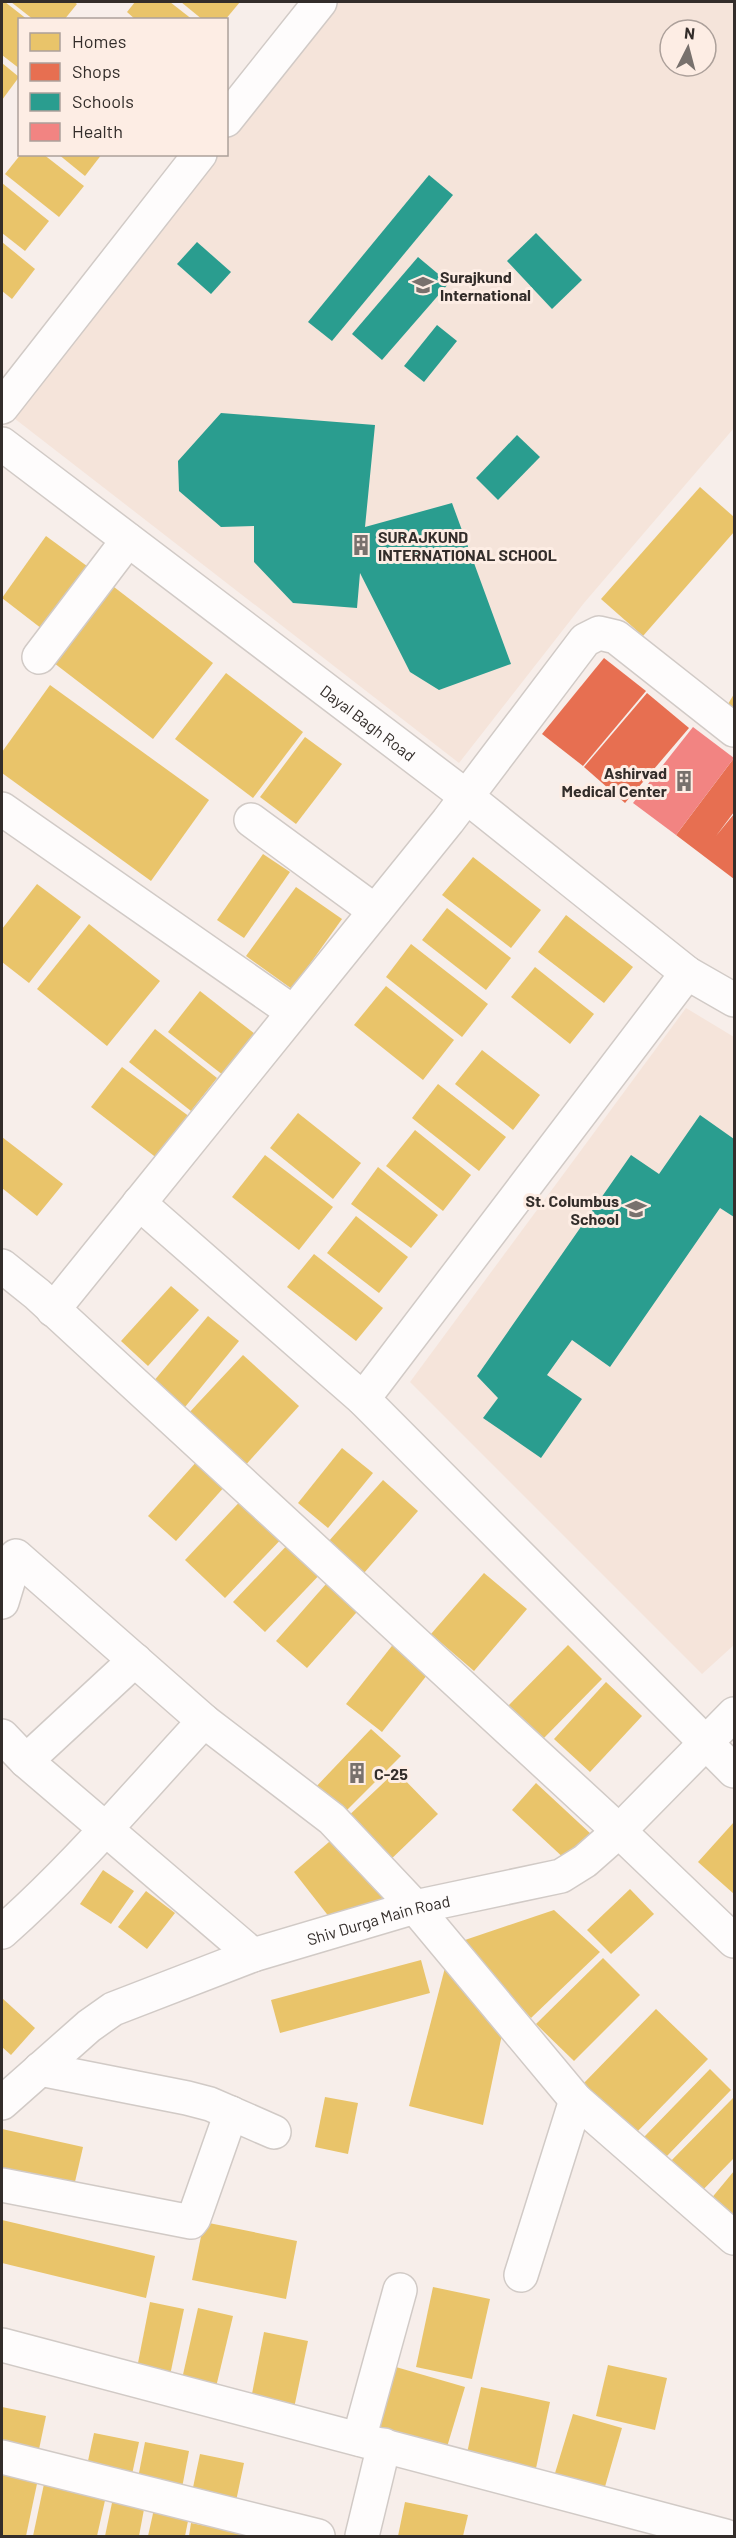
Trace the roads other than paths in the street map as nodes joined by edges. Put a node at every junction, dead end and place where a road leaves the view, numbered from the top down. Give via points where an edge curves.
1 (320, 2) edge
2 (228, 117) edge
3 (198, 156) edge
4 (2, 407) edge
5 (2, 444) edge
6 (128, 540) junction
7 (39, 657) dead end
8 (735, 730) edge
9 (466, 797) junction
10 (2, 809) edge
11 (251, 820) dead end
12 (375, 910) junction
13 (687, 973) junction
14 (735, 1000) edge
15 (293, 1012) junction
16 (139, 1203) junction
17 (2, 1268) edge
18 (53, 1310) junction
19 (363, 1400) junction
20 (2, 1602) edge
21 (135, 1660) junction
22 (735, 1714) edge
23 (204, 1721) junction
24 (2, 1736) edge
25 (705, 1743) junction
26 (26, 1761) junction
27 (735, 1771) edge
28 (105, 1828) junction
29 (619, 1831) junction
30 (415, 1907) junction
31 (2, 1932) edge
32 (735, 1941) edge
33 (253, 1954) junction
34 (40, 2069) junction
35 (576, 2100) junction
36 (2, 2103) edge
37 (231, 2113) junction
38 (274, 2132) dead end
39 (2, 2185) edge
40 (735, 2238) edge
41 (521, 2275) dead end
42 (400, 2290) dead end
43 (2, 2345) edge
44 (372, 2442) junction
45 (2, 2457) edge
46 (318, 2536) edge
47 (362, 2536) edge
48 (725, 2536) edge

1 - 2 street
3 - 4 street
5 - 6 street, Dayal Bagh Road
6 - 7 street
6 - 9 street, Dayal Bagh Road
8 - 9 street via 616,637 599,633 585,640
9 - 12 street
9 - 13 street, Dayal Bagh Road
10 - 15 street
11 - 12 street
12 - 15 street
13 - 14 street, Dayal Bagh Road
13 - 19 street
15 - 16 street
16 - 18 street
16 - 19 street
17 - 18 street
18 - 29 street
19 - 25 street
20 - 21 street via 16,1556
21 - 23 street
21 - 26 street
22 - 25 street, Shiv Durga Main Road
23 - 28 street
23 - 30 street via 332,1819
24 - 26 street
25 - 27 street
25 - 29 street, Shiv Durga Main Road
26 - 28 street
28 - 31 street
28 - 33 street
29 - 30 street, Shiv Durga Main Road via 561,1876
29 - 32 street
30 - 33 street, Shiv Durga Main Road
30 - 35 street
33 - 34 street, Shiv Durga Main Road via 112,2009
34 - 36 street, Shiv Durga Main Road
34 - 37 street via 188,2098
35 - 40 street
35 - 41 street
37 - 38 street
37 - 39 street via 191,2222
42 - 44 street
43 - 44 street
44 - 47 street
44 - 48 street
45 - 46 street

